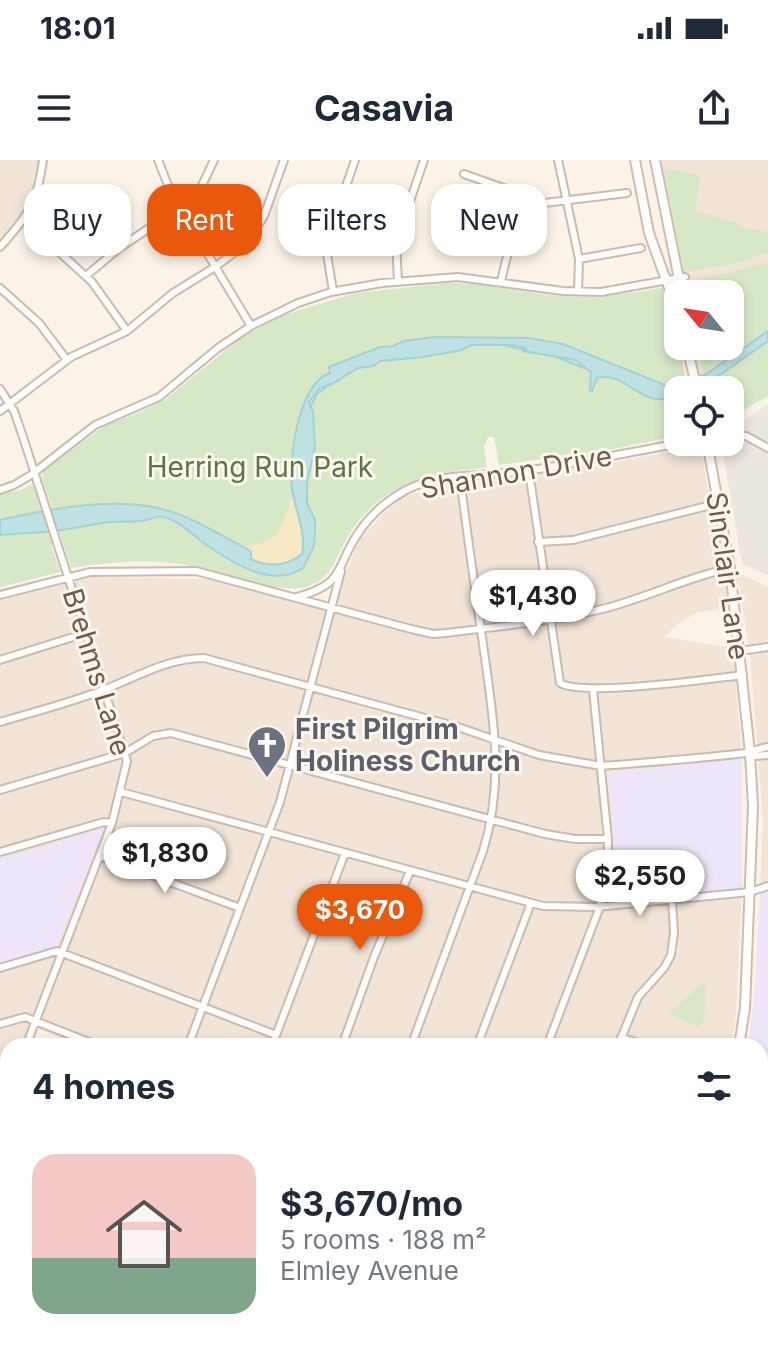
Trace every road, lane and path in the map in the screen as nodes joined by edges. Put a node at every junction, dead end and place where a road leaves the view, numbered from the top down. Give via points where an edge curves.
1 (43, 160) edge
2 (158, 160) edge
3 (214, 160) edge
4 (284, 160) edge
5 (355, 160) edge
6 (424, 160) edge
7 (558, 160) edge
8 (635, 160) edge
9 (655, 160) edge
10 (464, 174) dead end
11 (39, 184) edge
12 (167, 184) edge
13 (204, 184) edge
14 (492, 184) edge
15 (627, 193) dead end
16 (567, 202) junction
17 (547, 204) edge
18 (24, 220) edge
19 (147, 230) edge
20 (0, 247) edge
21 (641, 248) dead end
22 (64, 256) edge
23 (208, 256) edge
24 (506, 256) edge
25 (579, 259) junction
26 (215, 267) junction
27 (86, 276) junction
28 (682, 277) joint
29 (667, 280) joint
30 (398, 281) junction
31 (501, 281) junction
32 (664, 281) edge
33 (0, 288) edge
34 (333, 291) junction
35 (578, 292) junction
36 (251, 326) junction
37 (127, 331) junction
38 (67, 360) junction
39 (0, 389) edge
40 (10, 403) junction
41 (0, 411) edge
42 (744, 436) edge
43 (664, 446) edge
44 (768, 448) edge
45 (710, 456) edge
46 (529, 471) junction
47 (35, 472) junction
48 (460, 478) junction
49 (0, 490) edge
50 (719, 503) junction
51 (538, 542) junction
52 (730, 568) junction
53 (341, 571) junction
54 (68, 576) junction
55 (0, 595) edge
56 (297, 597) junction
57 (333, 607) junction
58 (550, 620) junction
59 (481, 630) junction
60 (86, 633) junction
61 (768, 647) edge
62 (740, 651) junction
63 (0, 660) edge
64 (743, 675) junction
65 (311, 686) junction
66 (105, 690) junction
67 (593, 690) junction
68 (0, 722) edge
69 (496, 738) junction
70 (768, 747) edge
71 (125, 753) junction
72 (750, 753) junction
73 (768, 755) edge
74 (290, 765) junction
75 (601, 766) junction
76 (0, 790) edge
77 (121, 792) junction
78 (492, 819) junction
79 (112, 823) junction
80 (269, 831) junction
81 (608, 839) junction
82 (0, 852) edge
83 (345, 853) junction
84 (100, 856) junction
85 (410, 871) junction
86 (768, 886) edge
87 (470, 887) junction
88 (750, 892) junction
89 (672, 900) junction
90 (531, 903) junction
91 (600, 906) junction
92 (240, 908) junction
93 (63, 953) junction
94 (0, 968) edge
95 (203, 1007) junction
96 (35, 1022) junction
97 (0, 1024) edge
98 (276, 1035) junction
99 (621, 1037) edge
100 (29, 1038) edge
101 (78, 1038) edge
102 (191, 1038) edge
103 (275, 1038) edge
104 (345, 1038) edge
105 (414, 1038) edge
106 (480, 1038) edge
107 (550, 1038) edge
108 (740, 1038) edge

1 - 11 street
2 - 12 street
3 - 13 street
4 - 26 street via 254,232
5 - 34 street via 328,239
6 - 30 street via 396,242
7 - 16 street
8 - 29 main road via 649,233
9 - 28 main road
10 - 14 street
15 - 16 street
16 - 17 street
16 - 25 street
18 - 20 street
19 - 27 street
21 - 25 street
22 - 27 street
23 - 26 street
24 - 31 street
25 - 35 street
26 - 36 street
26 - 37 street
27 - 37 street
28 - 29 street
30 - 31 street
30 - 34 street
31 - 35 street
32 - 35 street
33 - 38 street via 39,323
34 - 36 street
36 - 47 street via 159,397 95,425
37 - 38 street
38 - 40 street
39 - 40 street, Brehms Lane
40 - 41 street
40 - 47 street, Brehms Lane
42 - 44 street
43 - 46 street, Shannon Drive
45 - 50 main road, Sinclair Lane
46 - 48 street, Shannon Drive
46 - 51 street
47 - 49 street
47 - 54 street, Brehms Lane
48 - 53 street, Shannon Drive via 424,483 381,507 356,537
48 - 59 street
50 - 51 street via 573,540
50 - 52 main road, Sinclair Lane
51 - 58 street
52 - 58 street via 607,608
52 - 62 main road, Sinclair Lane
53 - 56 street
53 - 57 street, Shannon Drive
54 - 55 street
54 - 56 street via 196,571
54 - 60 street, Brehms Lane
56 - 57 street
57 - 59 street via 433,634
57 - 65 street, Shannon Drive
58 - 59 street
58 - 67 street via 560,683
59 - 69 street
60 - 63 street
60 - 66 street, Brehms Lane
61 - 62 street
62 - 64 main road, Sinclair Lane
64 - 67 street
64 - 72 main road, Sinclair Lane
65 - 66 street via 197,658 148,670
65 - 69 street
65 - 74 street, Shannon Drive
66 - 68 street
66 - 71 street, Brehms Lane
67 - 75 street
69 - 75 street via 539,755
69 - 78 street
70 - 72 street
71 - 74 street via 153,736 171,733
71 - 76 street
71 - 77 street, Brehms Lane
72 - 73 street
72 - 75 street
72 - 88 main road, Sinclair Lane
74 - 78 street
74 - 80 street, Shannon Drive
75 - 81 street
77 - 79 street, Brehms Lane
77 - 80 street
78 - 81 street via 552,836
78 - 87 street
79 - 82 street
79 - 84 street, Brehms Lane
80 - 83 street
80 - 92 street, Shannon Drive
81 - 91 street
83 - 85 street
83 - 98 street
84 - 92 street
84 - 93 street, Brehms Lane
85 - 87 street
85 - 104 street
86 - 88 street
87 - 90 street
87 - 105 street
88 - 89 street
88 - 108 main road, Sinclair Lane
89 - 91 street
89 - 99 street via 671,955 638,997
90 - 91 street
90 - 106 street
91 - 107 street
92 - 95 street, Shannon Drive
93 - 94 street
93 - 95 street
93 - 96 street, Brehms Lane
95 - 98 street
95 - 102 street, Shannon Drive
96 - 97 street via 25,1017
96 - 100 street, Brehms Lane
96 - 101 street
98 - 103 street

